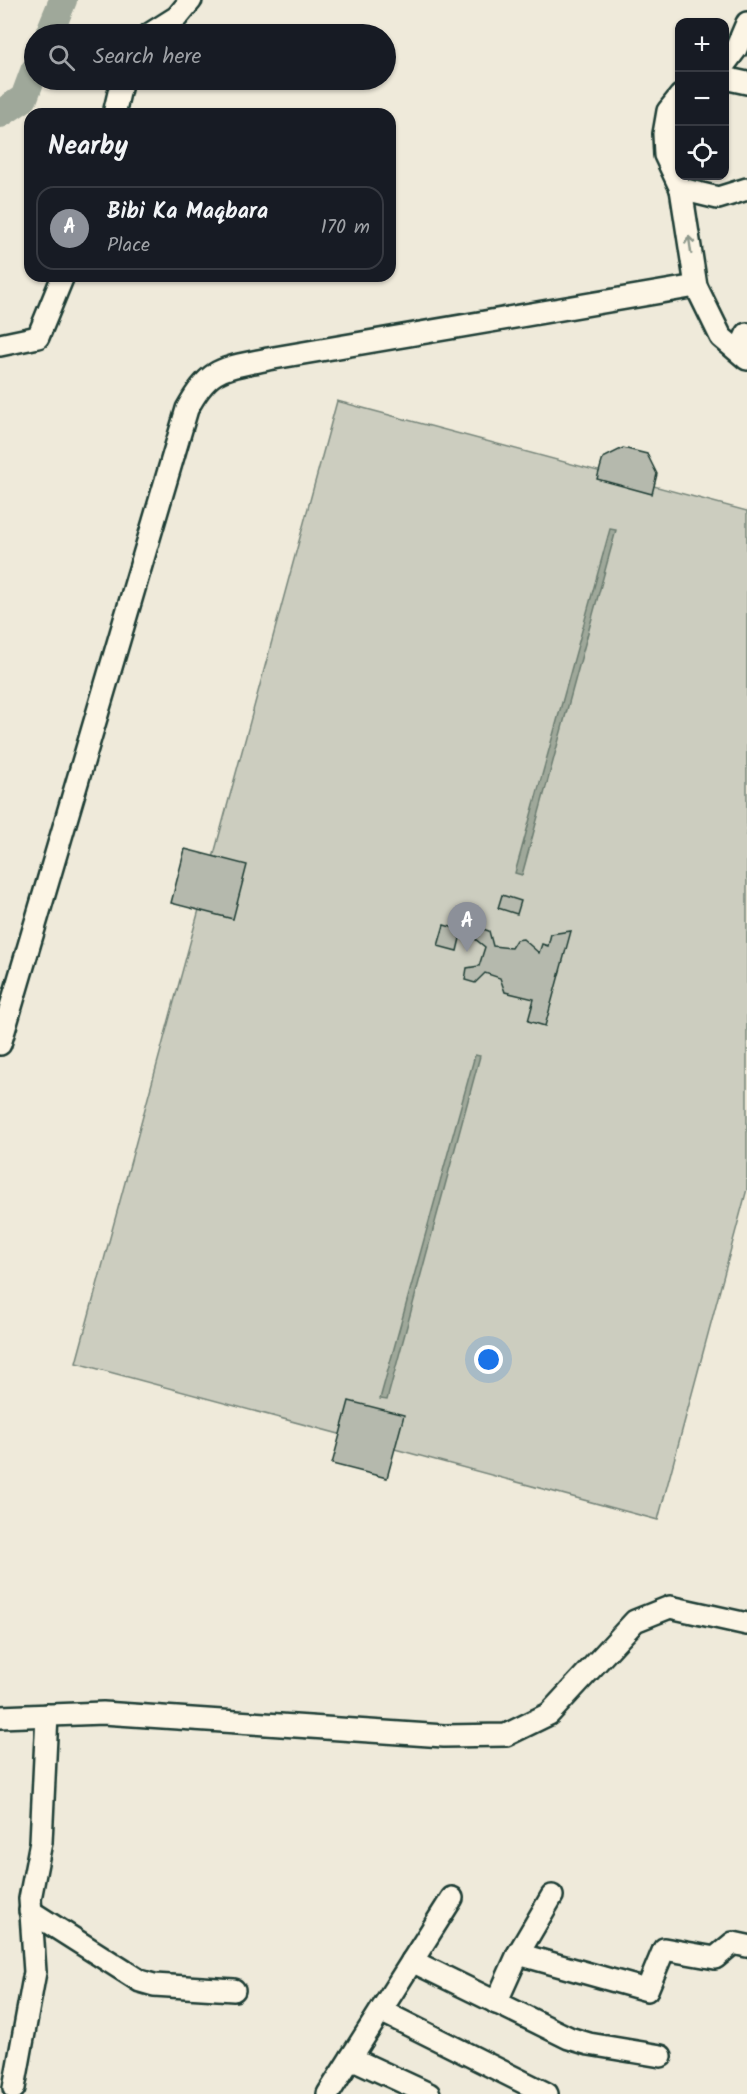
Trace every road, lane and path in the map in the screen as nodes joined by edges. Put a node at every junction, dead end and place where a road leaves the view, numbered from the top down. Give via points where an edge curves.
1 (191, 0) edge
2 (747, 23) edge
3 (166, 24) edge
4 (729, 58) edge
5 (729, 79) edge
6 (747, 83) edge
7 (120, 90) edge
8 (675, 102) edge
9 (115, 108) edge
10 (681, 189) junction
11 (747, 189) edge
12 (61, 282) edge
13 (696, 286) junction
14 (0, 345) edge
15 (744, 348) edge
16 (0, 1044) edge
17 (747, 1624) edge
18 (47, 1715) junction
19 (0, 1718) edge
20 (552, 1896) dead end
21 (452, 1898) dead end
22 (30, 1911) junction
23 (747, 1946) edge
24 (518, 1954) junction
25 (412, 1961) junction
26 (234, 1990) dead end
27 (496, 2002) junction
28 (381, 2011) junction
29 (661, 2056) dead end
30 (351, 2058) junction
31 (14, 2088) dead end
32 (328, 2094) edge
33 (429, 2094) edge
34 (547, 2094) edge

1 - 3 street
2 - 4 street
5 - 6 street
7 - 9 street
8 - 10 street via 668,111 665,155
10 - 11 street via 718,198
13 -> 10 street
12 - 14 street via 39,337
13 - 15 street via 721,337
13 - 16 street via 268,359 227,368 205,380 187,409
17 - 18 street via 670,1607 635,1621 549,1714 506,1735 444,1736 103,1713
18 - 19 street
18 - 22 street via 41,1842
20 - 24 street
21 - 25 street
22 - 26 street via 140,1981
22 - 31 street via 35,1972
23 - 24 street via 733,1943 715,1958 664,1949 647,1990
24 - 27 street
25 - 27 street
25 - 28 street
27 - 29 street via 578,2041
28 - 30 street
28 - 34 street
30 - 32 street
30 - 33 street

